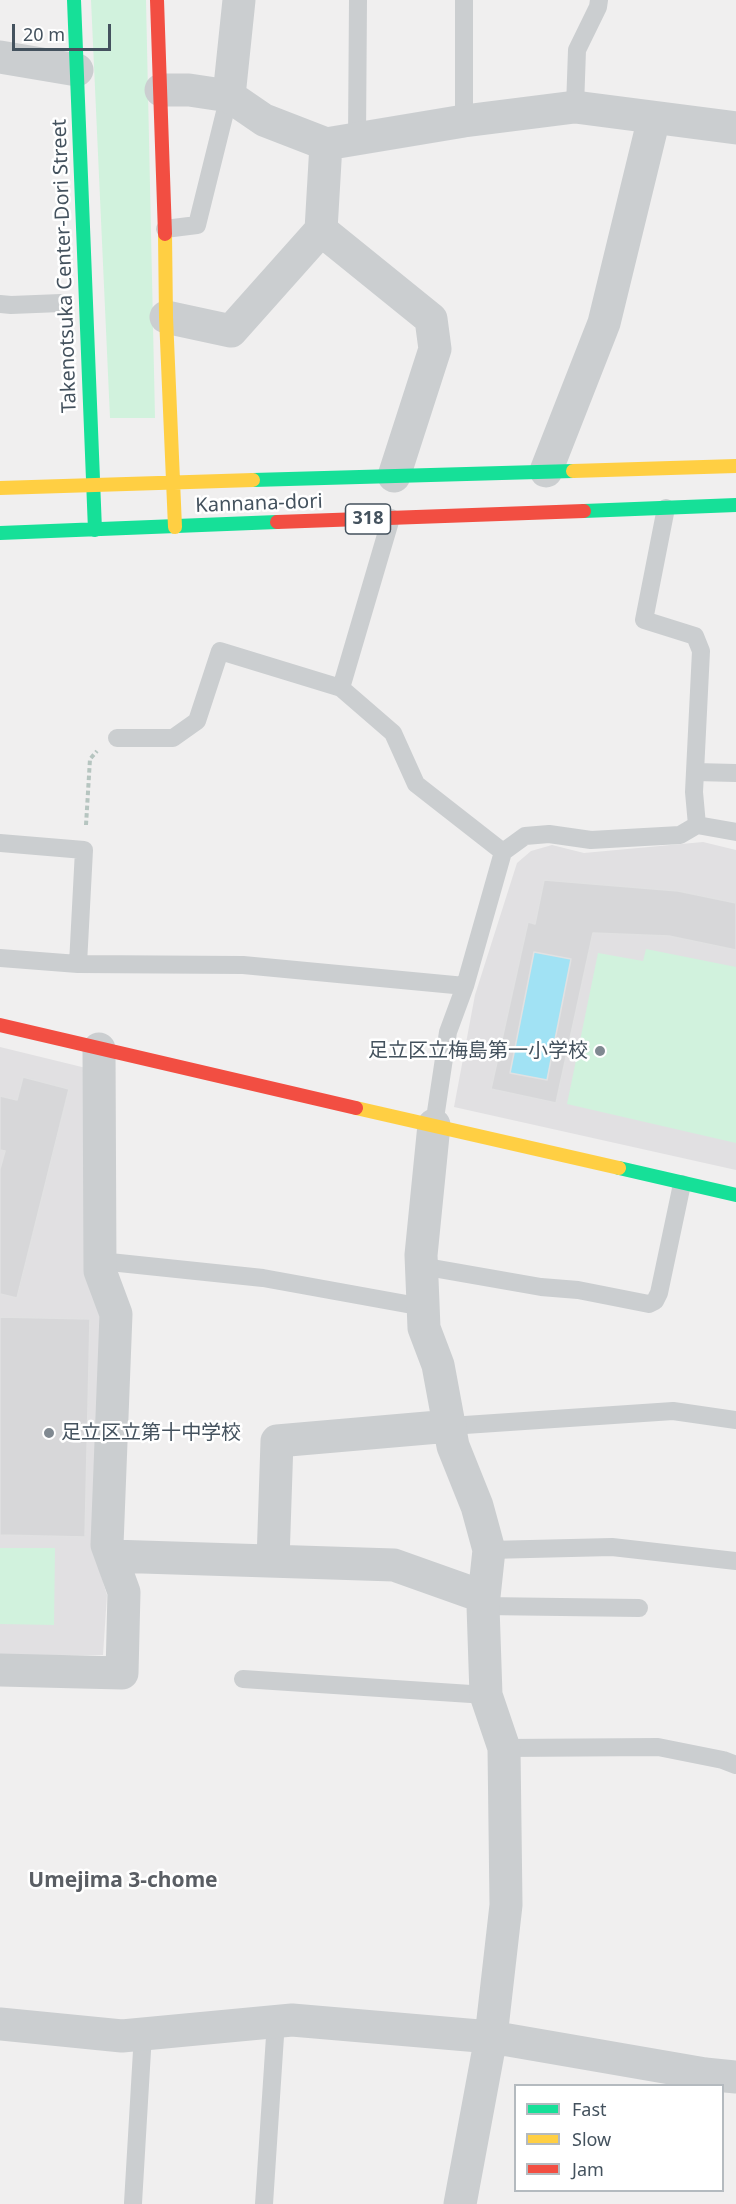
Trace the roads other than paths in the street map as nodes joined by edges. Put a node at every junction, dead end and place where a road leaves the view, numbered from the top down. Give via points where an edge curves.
1 (74, 0) edge
2 (157, 0) edge
3 (239, 0) edge
4 (358, 0) edge
5 (464, 0) edge
6 (599, 0) edge
7 (0, 57) edge
8 (77, 70) junction
9 (161, 90) junction
10 (229, 96) junction
11 (575, 107) junction
12 (654, 118) junction
13 (464, 121) junction
14 (736, 128) edge
15 (341, 142) junction
16 (165, 229) junction
17 (321, 230) junction
18 (61, 303) dead end
19 (0, 304) edge
20 (166, 316) junction
21 (736, 466) edge
22 (546, 471) junction
23 (394, 476) junction
24 (174, 483) junction
25 (93, 485) junction
26 (0, 488) edge
27 (736, 505) edge
28 (666, 508) junction
29 (391, 518) junction
30 (175, 527) junction
31 (95, 530) junction
32 (0, 533) edge
33 (341, 688) junction
34 (117, 738) road end
35 (695, 772) junction
36 (736, 773) edge
37 (697, 825) junction
38 (736, 832) edge
39 (0, 843) edge
40 (503, 852) junction
41 (0, 958) edge
42 (78, 964) junction
43 (465, 986) junction
44 (0, 1024) edge
45 (99, 1050) junction
46 (434, 1125) junction
47 (682, 1184) junction
48 (736, 1195) edge
49 (100, 1261) junction
50 (421, 1266) junction
51 (423, 1307) junction
52 (736, 1420) edge
53 (450, 1426) junction
54 (489, 1550) junction
55 (111, 1556) junction
56 (273, 1561) junction
57 (736, 1561) edge
58 (483, 1601) junction
59 (639, 1608) dead end
60 (0, 1670) edge
61 (243, 1679) dead end
62 (486, 1695) junction
63 (504, 1748) junction
64 (736, 1765) edge
65 (276, 2021) junction
66 (0, 2024) edge
67 (143, 2034) junction
68 (491, 2037) junction
69 (736, 2077) edge
70 (133, 2203) edge
71 (264, 2204) edge
72 (460, 2204) edge

1 - 8 street, Takenotsuka Center-Dori Street
2 - 9 street
3 - 10 street
4 - 15 lane
5 - 13 lane
6 - 11 lane via 577,50
7 - 8 street
8 - 25 street, Takenotsuka Center-Dori Street
9 - 10 street
9 - 16 street
10 - 15 street via 264,120
10 - 16 lane via 197,225
11 - 12 street
11 - 13 street
12 - 14 street
12 - 22 street via 604,323
13 - 15 street
15 - 17 street
16 - 20 street
17 - 20 street via 231,331
17 - 23 street via 431,319 435,349
18 - 19 lane
20 - 24 street
21 - 22 street, Kannana-dori / 318
22 - 23 street, Kannana-dori / 318
23 - 24 street, Kannana-dori / 318
24 - 25 street, Kannana-dori / 318
24 - 30 street
25 - 26 street, Kannana-dori / 318
25 - 31 street, Takenotsuka Center-Dori Street
27 - 28 street, Kannana-dori / 318
28 - 29 street, Kannana-dori / 318
28 - 35 lane via 644,620 695,636 700,651
29 - 30 street, Kannana-dori / 318
29 - 33 lane
30 - 31 street, Kannana-dori / 318
31 - 32 street, Kannana-dori / 318
33 - 34 lane via 220,651 198,722 173,738
33 - 40 lane via 393,733 416,784
35 - 36 lane
35 - 37 lane
37 - 38 lane
37 - 40 lane via 680,835 669,836 591,840 549,834 525,836
39 - 42 lane via 84,850
40 - 43 lane
41 - 42 lane
42 - 43 lane via 243,965
43 - 46 lane via 448,1032
44 - 45 street
45 - 46 street
45 - 49 street
46 - 47 street
46 - 50 street
47 - 48 street
47 - 50 lane via 659,1293 649,1305
49 - 51 lane via 263,1278
49 - 55 street via 116,1314 107,1545
50 - 51 street
51 - 53 street via 424,1328 438,1365
52 - 53 lane via 673,1411
53 - 54 street via 453,1446 477,1506
53 - 56 street via 277,1441
54 - 57 lane via 612,1547
54 - 58 street
55 - 56 street
55 - 60 street via 124,1592 122,1673
56 - 58 street via 394,1565
58 - 59 lane
58 - 62 street
61 - 62 lane
62 - 63 street
63 - 64 lane via 658,1747
63 - 68 street via 506,1905
65 - 67 street
65 - 68 street
65 - 71 lane
66 - 67 street via 122,2036
67 - 70 lane
68 - 69 street
68 - 72 street

